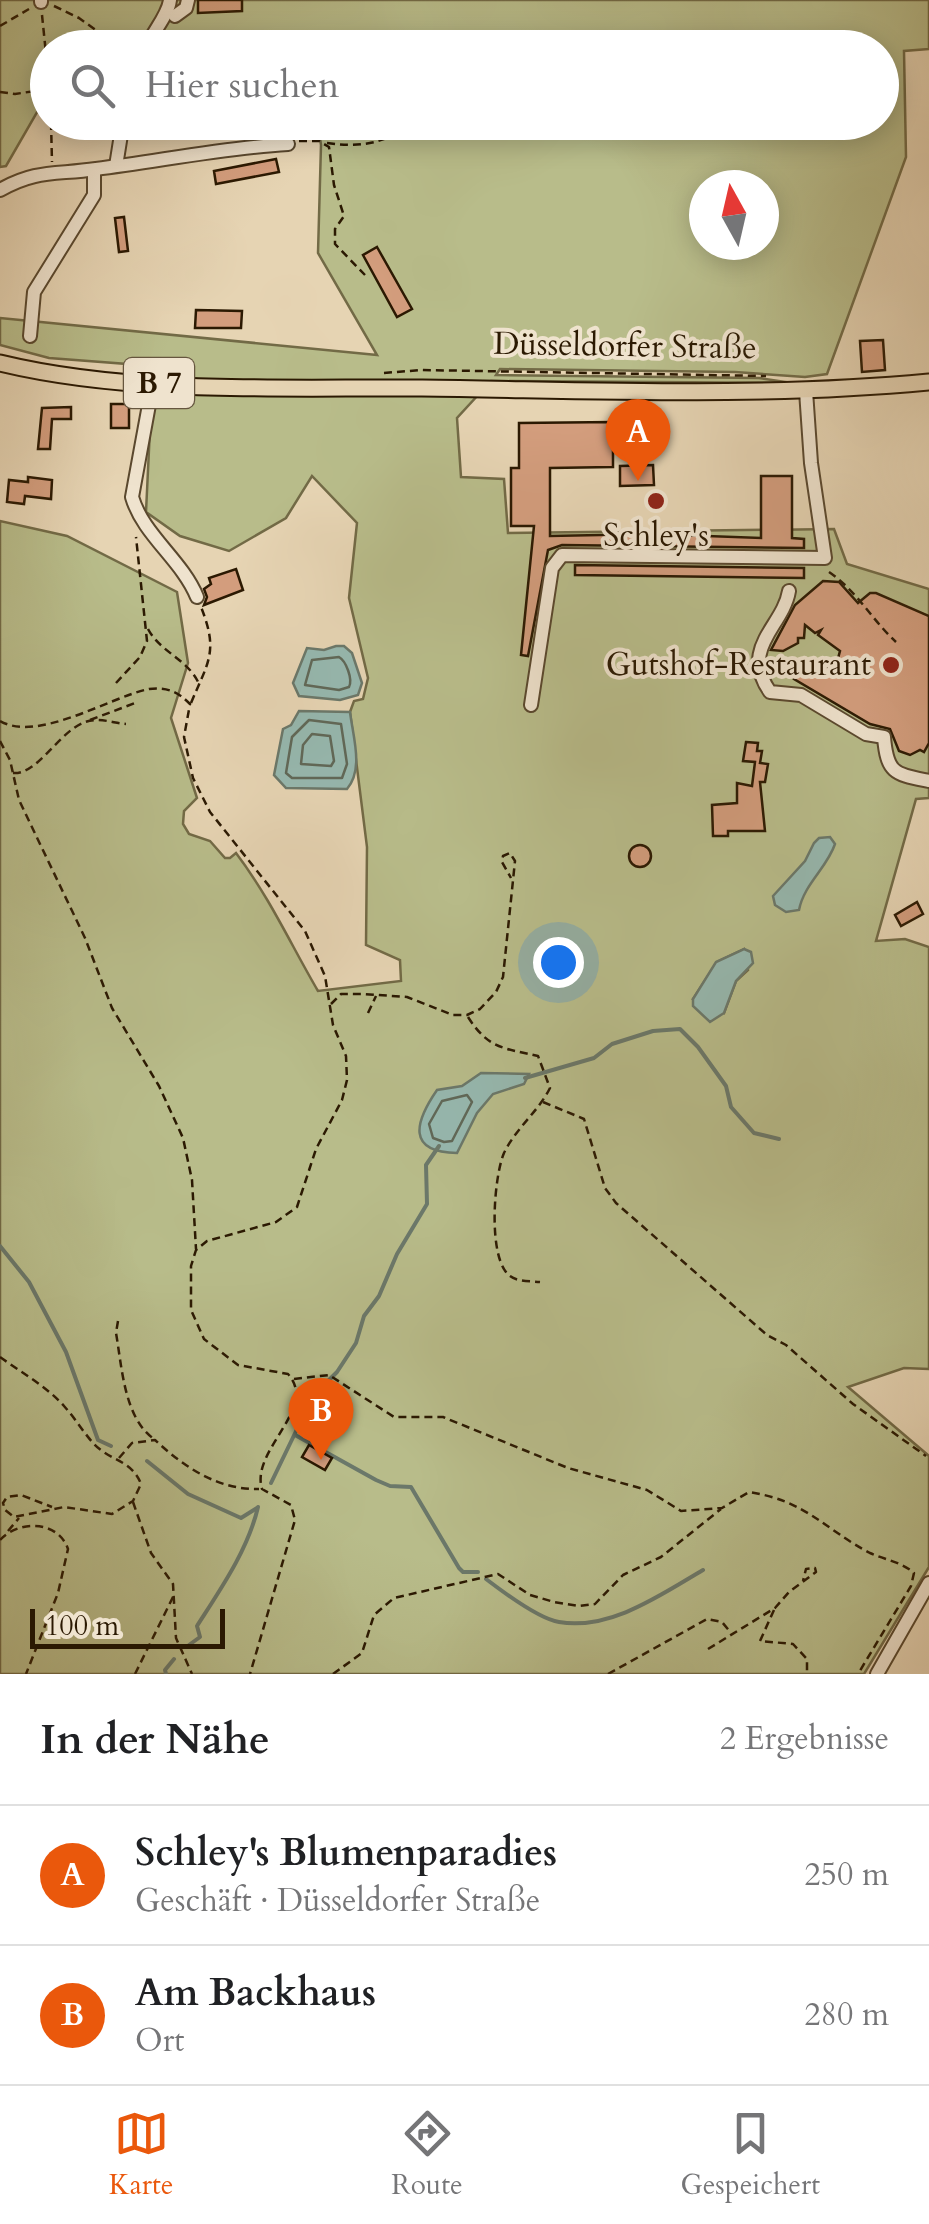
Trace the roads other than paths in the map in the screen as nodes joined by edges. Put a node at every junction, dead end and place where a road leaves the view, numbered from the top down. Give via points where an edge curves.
1 (170, 0) edge
2 (188, 0) edge
3 (175, 16) dead end
4 (154, 30) edge
5 (120, 140) edge
6 (288, 144) road end
7 (116, 166) junction
8 (94, 170) junction
9 (0, 190) edge
10 (30, 336) dead end
11 (0, 363) edge
12 (929, 382) edge
13 (154, 383) junction
14 (806, 391) junction
15 (789, 591) dead end
16 (197, 597) road end
17 (531, 704) dead end
18 (929, 781) edge
19 (929, 1583) edge
20 (877, 1674) edge

1 - 4 street
2 - 3 street
5 - 7 street
6 - 7 street
7 - 8 street
8 - 9 street via 25,176
8 - 10 street via 94,194 34,292
11 - 13 main road, B 7 via 69,378
12 - 14 main road, Düsseldorfer Straße / B 7
13 - 14 main road, Düsseldorfer Straße / B 7
13 - 16 street via 132,497
14 - 17 street via 824,558 562,555 552,568
15 - 18 street via 762,650 759,667 770,692 812,699 866,734 884,738 893,770
19 - 20 street

